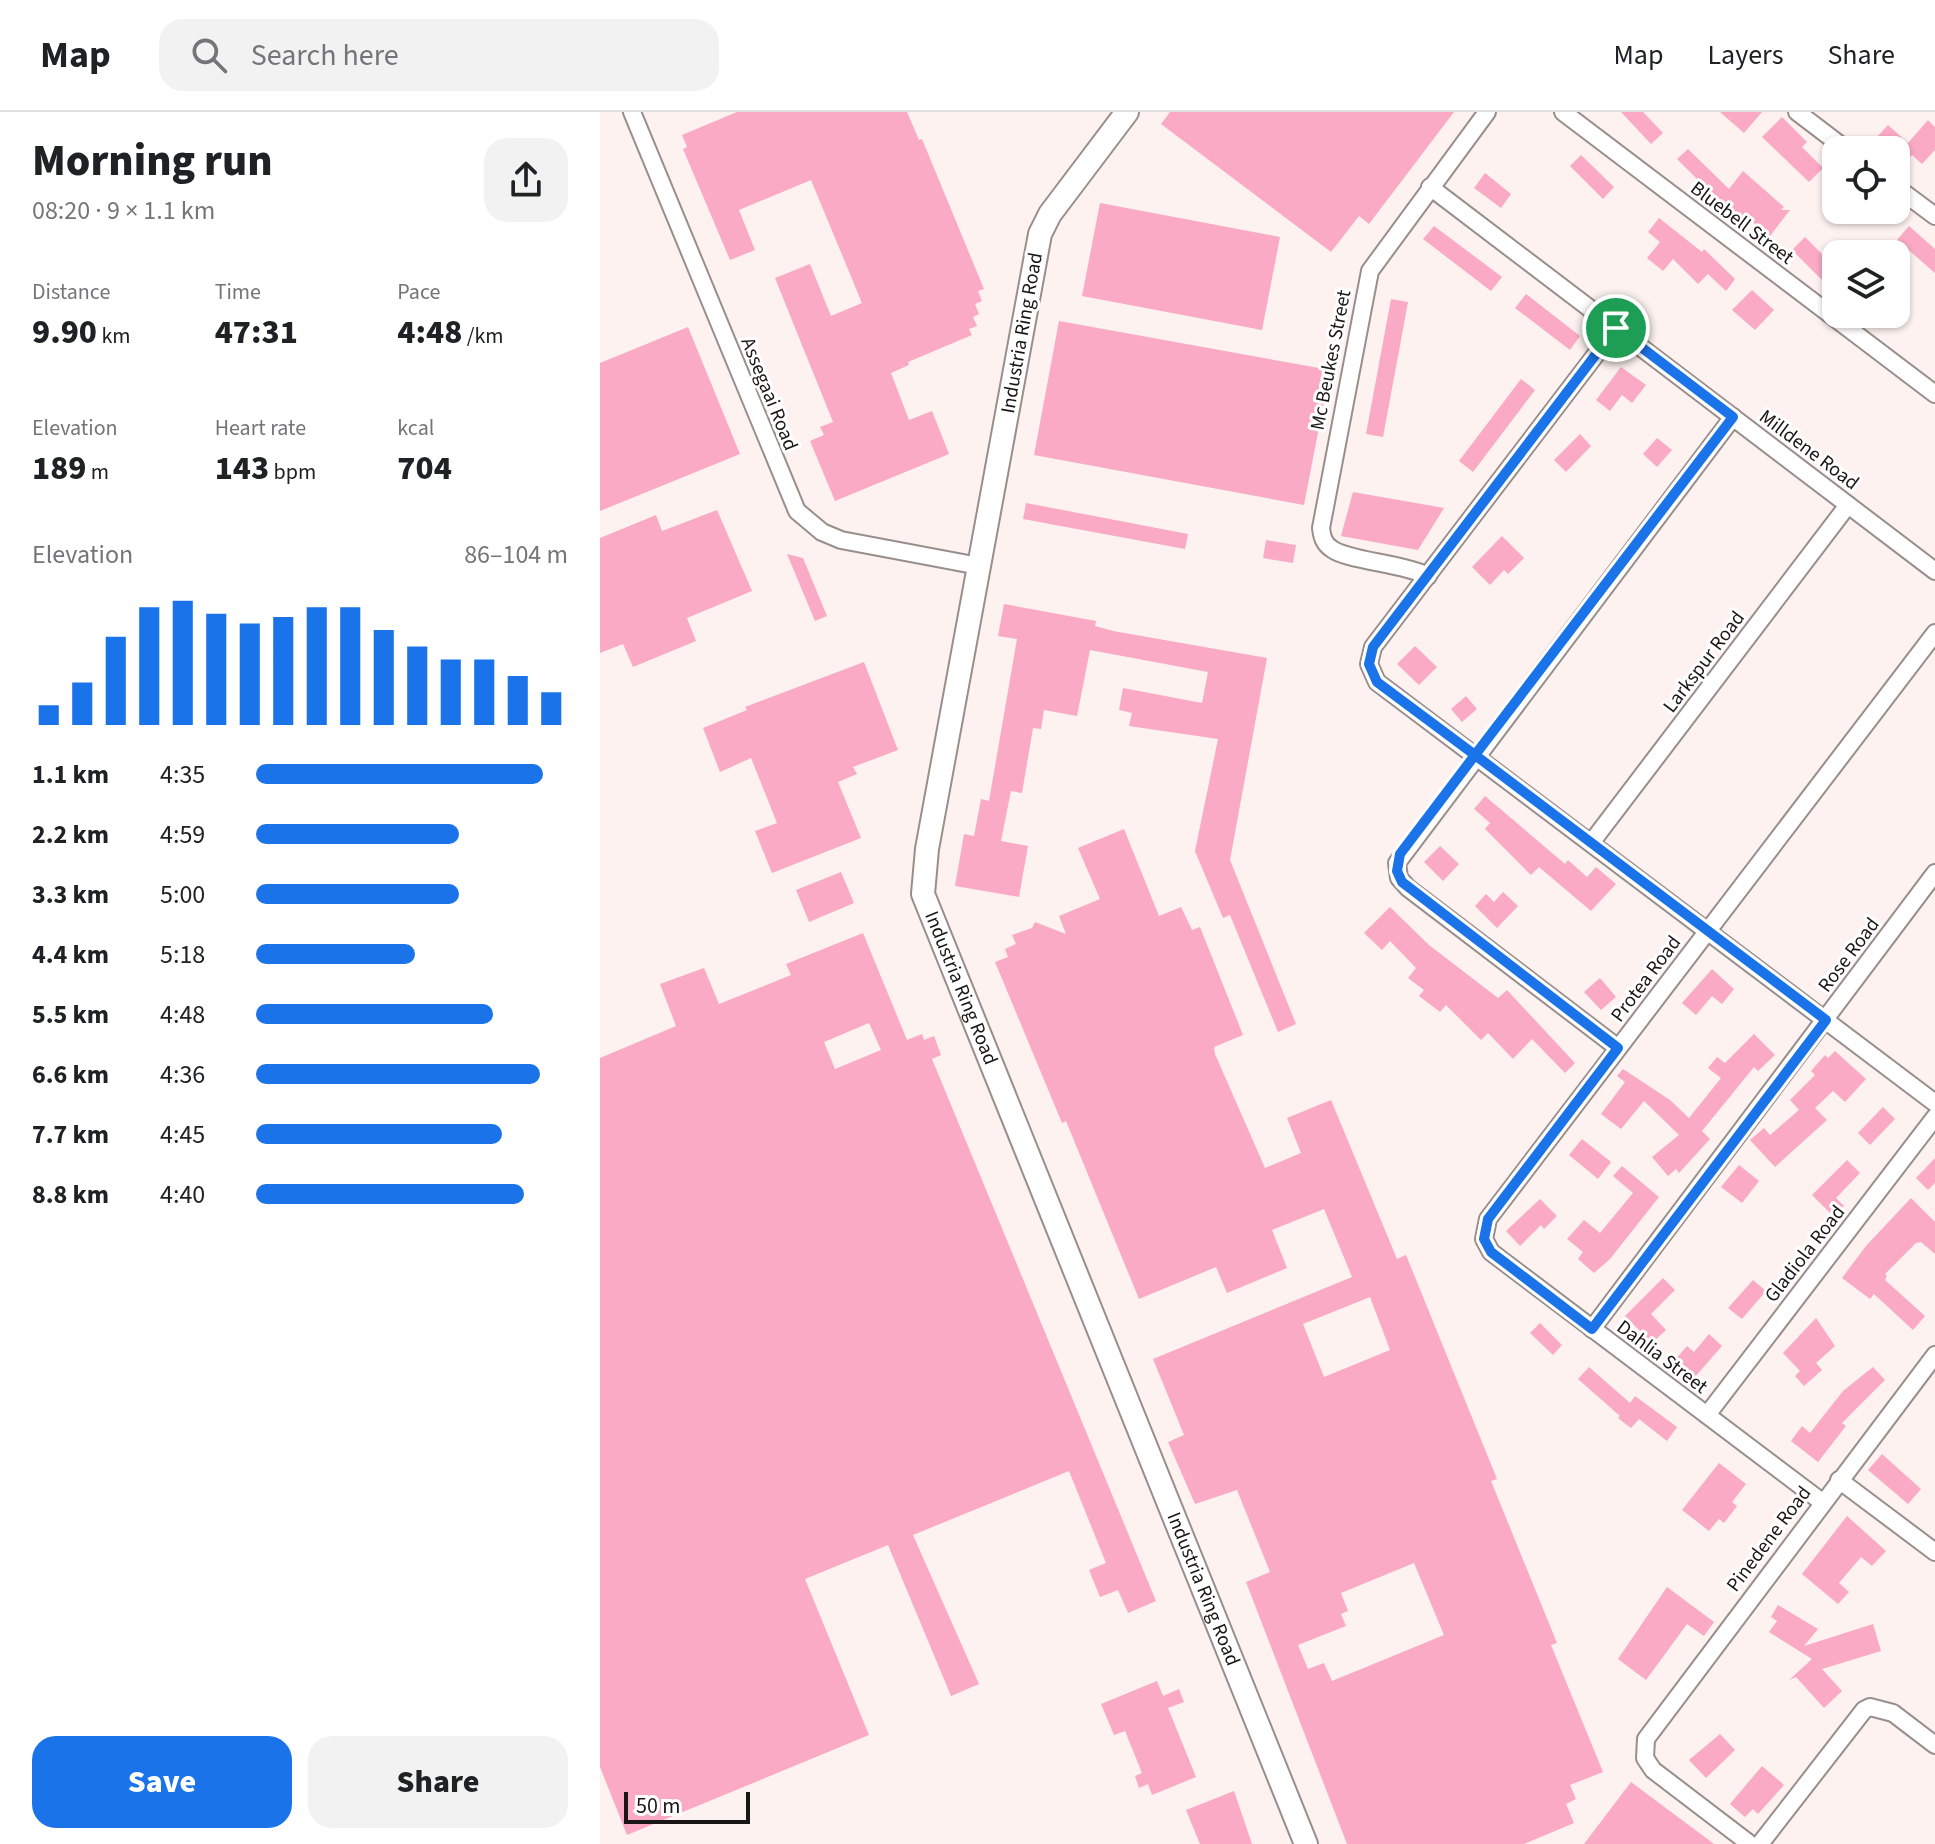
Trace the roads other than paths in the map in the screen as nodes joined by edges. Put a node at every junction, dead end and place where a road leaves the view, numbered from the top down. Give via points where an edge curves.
1 (632, 112) edge
2 (1127, 112) edge
3 (1487, 112) edge
4 (1563, 112) edge
5 (1797, 112) edge
6 (1829, 136) edge
7 (1430, 187) junction
8 (1910, 197) edge
9 (1935, 216) edge
10 (1616, 328) junction
11 (1935, 394) edge
12 (1733, 417) junction
13 (1848, 505) junction
14 (979, 566) junction
15 (1935, 571) edge
16 (1428, 576) junction
17 (1935, 633) edge
18 (1475, 755) junction
19 (1591, 843) junction
20 (1935, 873) edge
21 (1707, 931) junction
22 (1826, 1020) junction
23 (1618, 1048) junction
24 (1935, 1103) edge
25 (1935, 1117) edge
26 (1484, 1239) joint
27 (1592, 1329) junction
28 (1935, 1355) edge
29 (1707, 1415) junction
30 (1839, 1480) junction
31 (1822, 1502) junction
32 (1935, 1552) edge
33 (1935, 1745) edge
34 (1306, 1844) edge
35 (1750, 1844) edge
36 (1760, 1844) edge

1 - 14 street, Assegaai Road via 797,511 841,540
2 - 14 street, Industria Ring Road via 1043,228
3 - 7 street, Mc Beukes Street
4 - 11 street, Bluebell Street
5 - 6 street
7 - 10 street, Milldene Road
7 - 16 street, Mc Beukes Street via 1375,260 1366,282 1321,528 1332,550 1408,566
8 - 9 street
10 - 12 street, Milldene Road
10 - 16 street
12 - 13 street, Milldene Road
12 - 18 street
13 - 15 street, Milldene Road
13 - 19 street, Larkspur Road
14 - 34 street, Industria Ring Road via 923,894
16 - 18 street via 1373,647 1369,664 1377,682
17 - 21 street, Protea Road
18 - 19 street
18 - 23 street via 1400,854 1399,878
19 - 21 street
20 - 22 street, Rose Road
21 - 22 street
21 - 23 street, Protea Road
22 - 24 street
22 - 27 street, Rose Road
23 - 26 street, Protea Road via 1488,1219
25 - 29 street, Gladiola Road
26 - 27 street, Dahlia Street via 1491,1252
27 - 29 street, Dahlia Street
28 - 30 street, Pinedene Road
29 - 31 street, Dahlia Street
30 - 31 street, Pinedene Road
30 - 32 street
31 - 35 street, Pinedene Road via 1650,1731 1644,1752 1658,1774
33 - 36 street via 1893,1713 1864,1710

